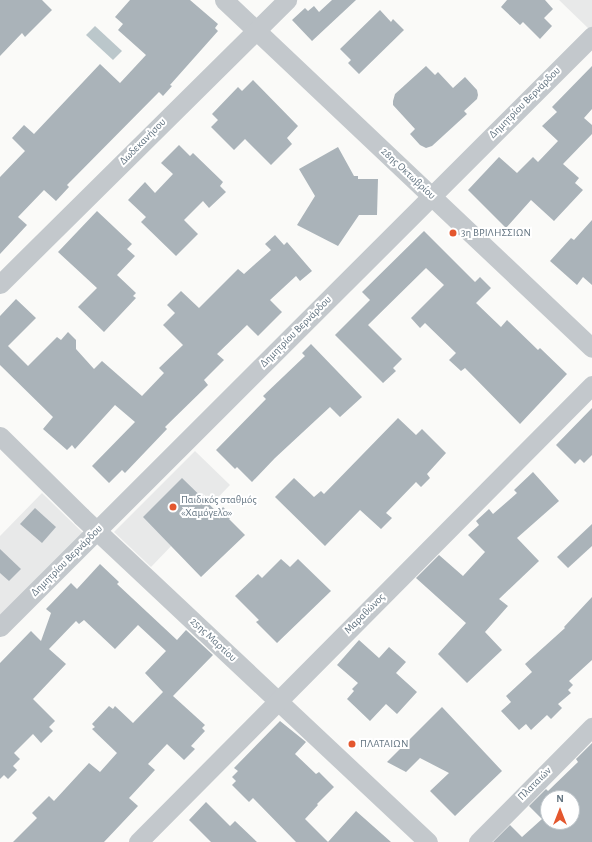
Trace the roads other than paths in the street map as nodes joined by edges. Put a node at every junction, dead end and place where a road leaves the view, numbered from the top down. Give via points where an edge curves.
1 (224, 0) edge
2 (287, 0) edge
3 (256, 30) junction
4 (592, 36) edge
5 (432, 196) junction
6 (0, 284) edge
7 (592, 348) edge
8 (592, 385) edge
9 (0, 436) edge
10 (96, 531) junction
11 (0, 627) edge
12 (278, 701) junction
13 (592, 727) edge
14 (138, 842) edge
15 (428, 842) edge
16 (478, 842) edge

1 - 3 street, 28ης Οκτωβρίου
2 - 3 street, Δωδεκανήσου
3 - 5 street, 28ης Οκτωβρίου
3 - 6 street, Δωδεκανήσου
4 - 5 street, Δημητρίου Βερνάρδου
5 - 7 street, 28ης Οκτωβρίου
5 - 10 street, Δημητρίου Βερνάρδου
8 - 12 street, Μαραθώνος
9 - 10 street, 25ης Μαρτίου
10 - 11 street, Δημητρίου Βερνάρδου
10 - 12 street, 25ης Μαρτίου
12 - 14 street, Μαραθώνος
12 - 15 street, 25ης Μαρτίου
13 - 16 street, Πλαταιών

